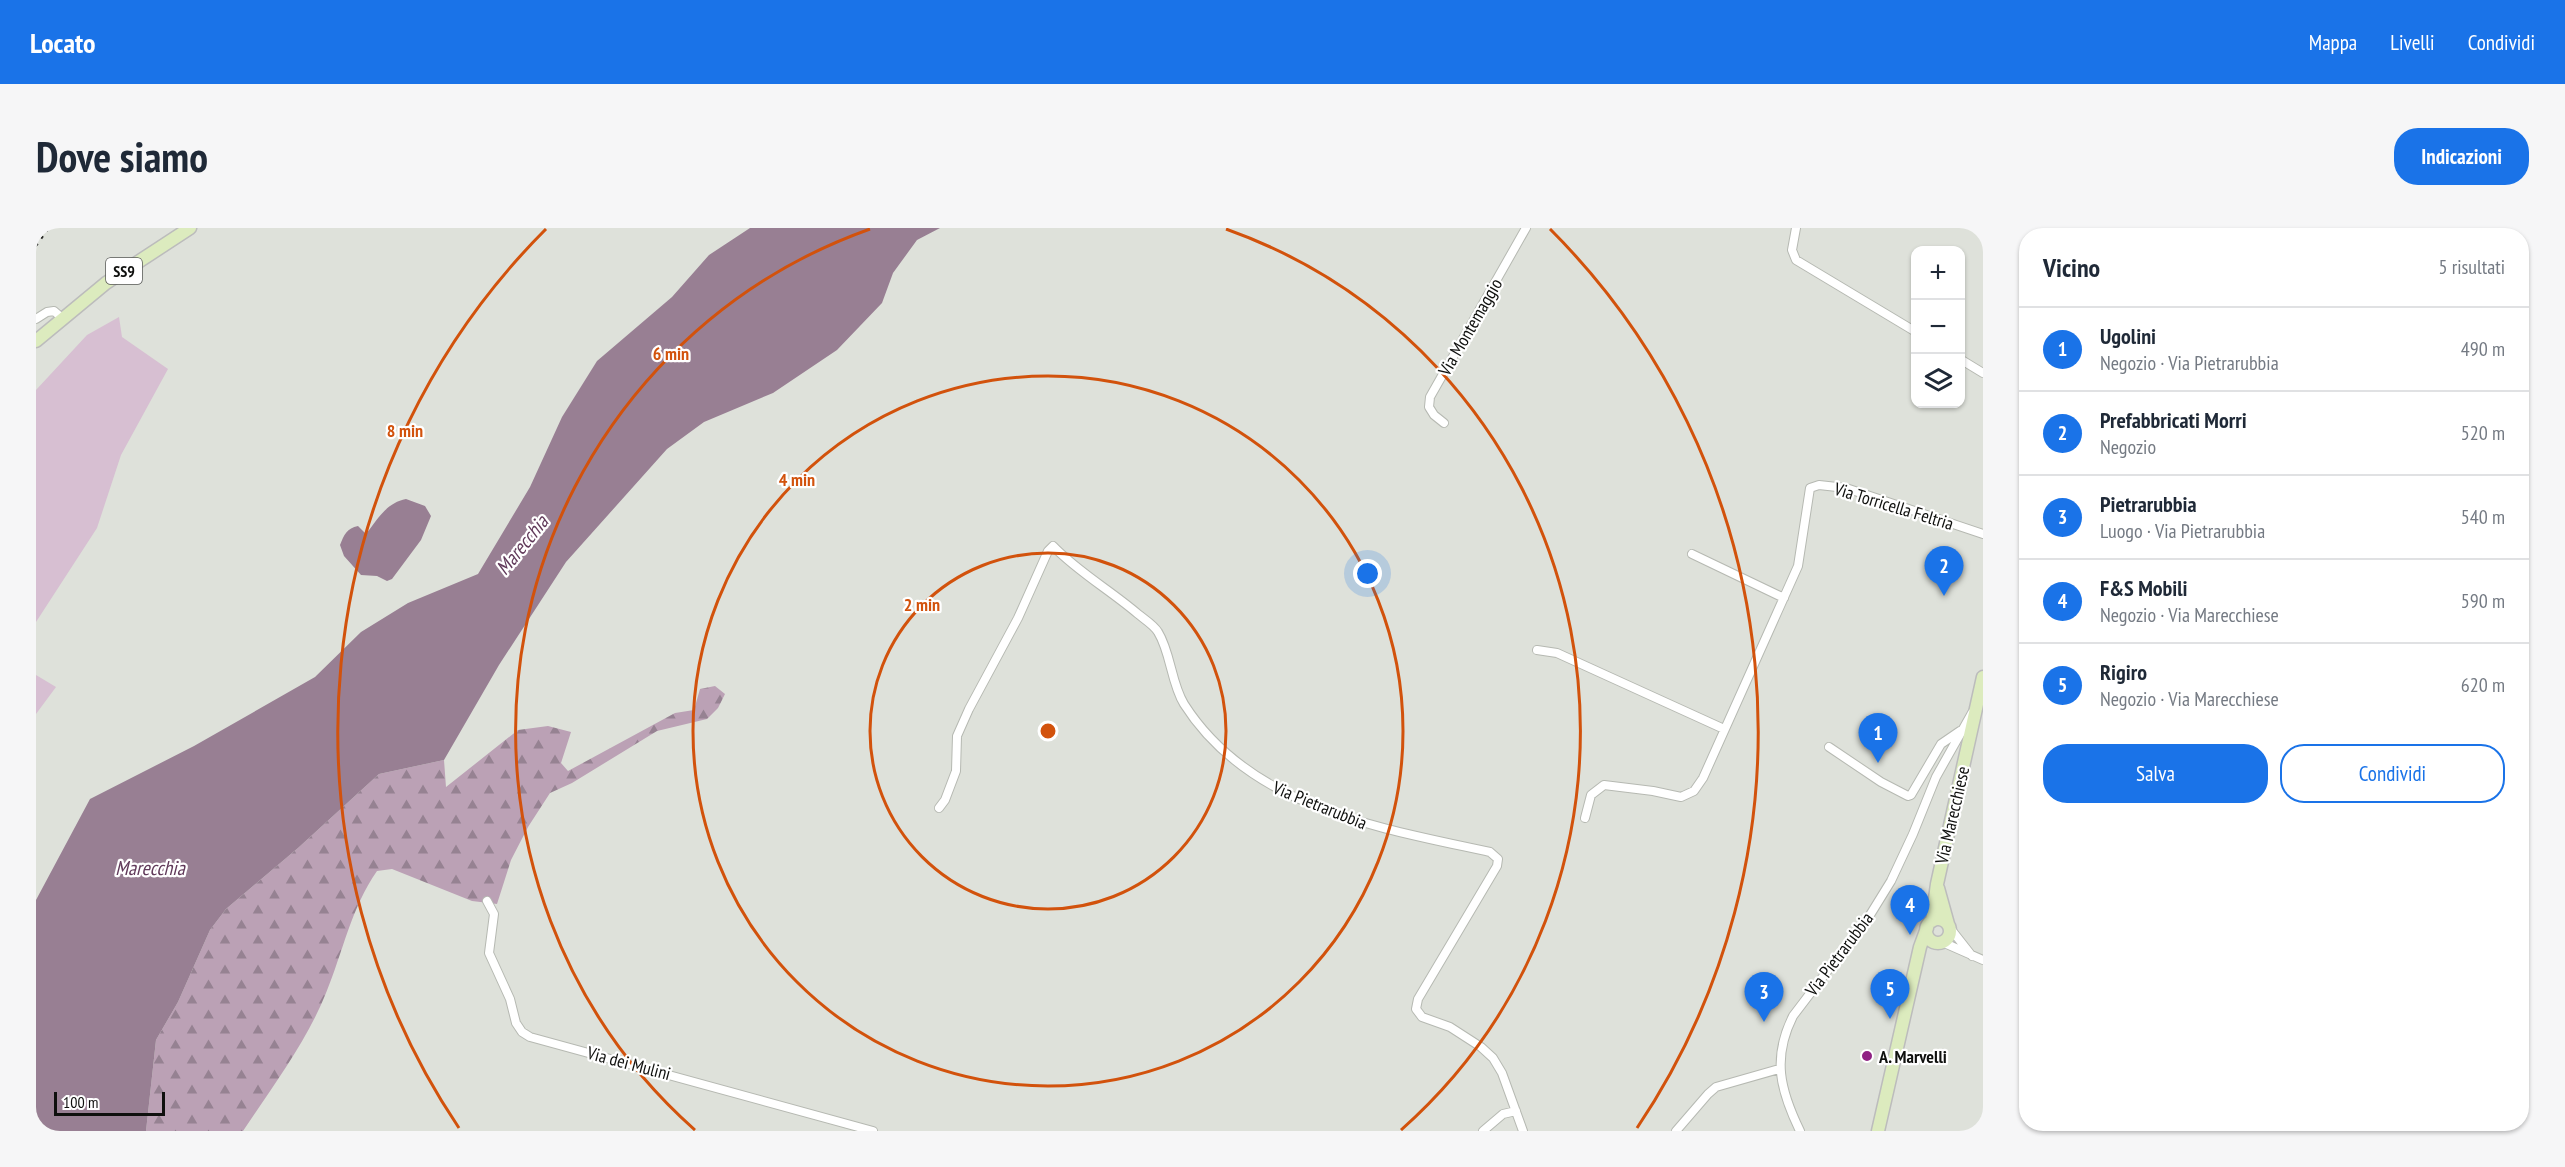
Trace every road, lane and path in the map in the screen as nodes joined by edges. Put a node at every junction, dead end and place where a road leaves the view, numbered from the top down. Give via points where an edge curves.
1 (190, 228) edge
2 (1526, 228) edge
3 (1796, 228) edge
4 (36, 319) edge
5 (57, 322) junction
6 (1911, 329) edge
7 (36, 334) edge
8 (36, 342) edge
9 (1965, 362) edge
10 (1983, 373) edge
11 (1444, 423) dead end
12 (1983, 534) edge
13 (1692, 554) dead end
14 (1784, 598) junction
15 (1537, 650) dead end
16 (1983, 676) edge
17 (1977, 704) junction
18 (1724, 729) junction
19 (1961, 729) junction
20 (1829, 747) dead end
21 (939, 808) dead end
22 (1585, 818) dead end
23 (1937, 884) junction
24 (487, 901) dead end
25 (1929, 925) junction
26 (1949, 926) junction
27 (1939, 942) junction
28 (1973, 957) junction
29 (1983, 960) edge
30 (1918, 962) junction
31 (1779, 1069) junction
32 (1516, 1111) junction
33 (873, 1131) edge
34 (1483, 1131) edge
35 (1523, 1131) edge
36 (1676, 1131) edge
37 (1800, 1131) edge
38 (1878, 1131) edge

1 - 5 main road, SS9 via 106,283
2 - 11 street, Via Montemaggio via 1430,397 1429,407
3 - 6 street via 1792,250 1796,260
4 - 5 street via 54,311
5 - 7 main road
5 - 8 main road, SS9
9 - 10 street
12 - 14 street, Via Torricella Feltria via 1846,488 1819,484 1810,488 1798,566
13 - 14 street
14 - 18 street, Via Torricella Feltria
15 - 18 street via 1557,653
16 - 17 main road, Via Marecchiese
17 - 19 street, Via Pietrarubbia
17 - 23 main road, Via Marecchiese
18 - 22 street, Via Torricella Feltria via 1694,790 1682,797 1604,785 1591,795
19 - 20 street, Via Pietrarubbia via 1941,744 1908,796 1881,783
19 - 31 street, Via Pietrarubbia via 1891,881 1793,1016
21 - 32 street, Via Pietrarubbia via 956,771 957,736 964,718 1053,546 1158,631 1183,702 1202,729 1241,766 1298,799 1384,829 1495,855 1497,866 1418,999 1416,1009 1422,1017 1450,1027 1493,1058
23 - 25 main road, Via Marecchiese
23 - 26 main road, Via Marecchiese
24 - 33 street, Via dei Mulini via 494,914 489,952 516,1023 530,1037
25 - 26 main road via 1939,919
25 - 27 main road via 1929,939
25 - 30 main road, Via Marecchiese
26 - 27 main road, Via Marecchiese via 1949,936
26 - 28 street
27 - 28 street
27 - 30 main road, Via Marecchiese
28 - 29 street
30 - 38 main road, Via Marecchiese
31 - 36 street via 1716,1087
31 - 37 street
32 - 34 street via 1503,1114
32 - 35 street, Via Pietrarubbia

